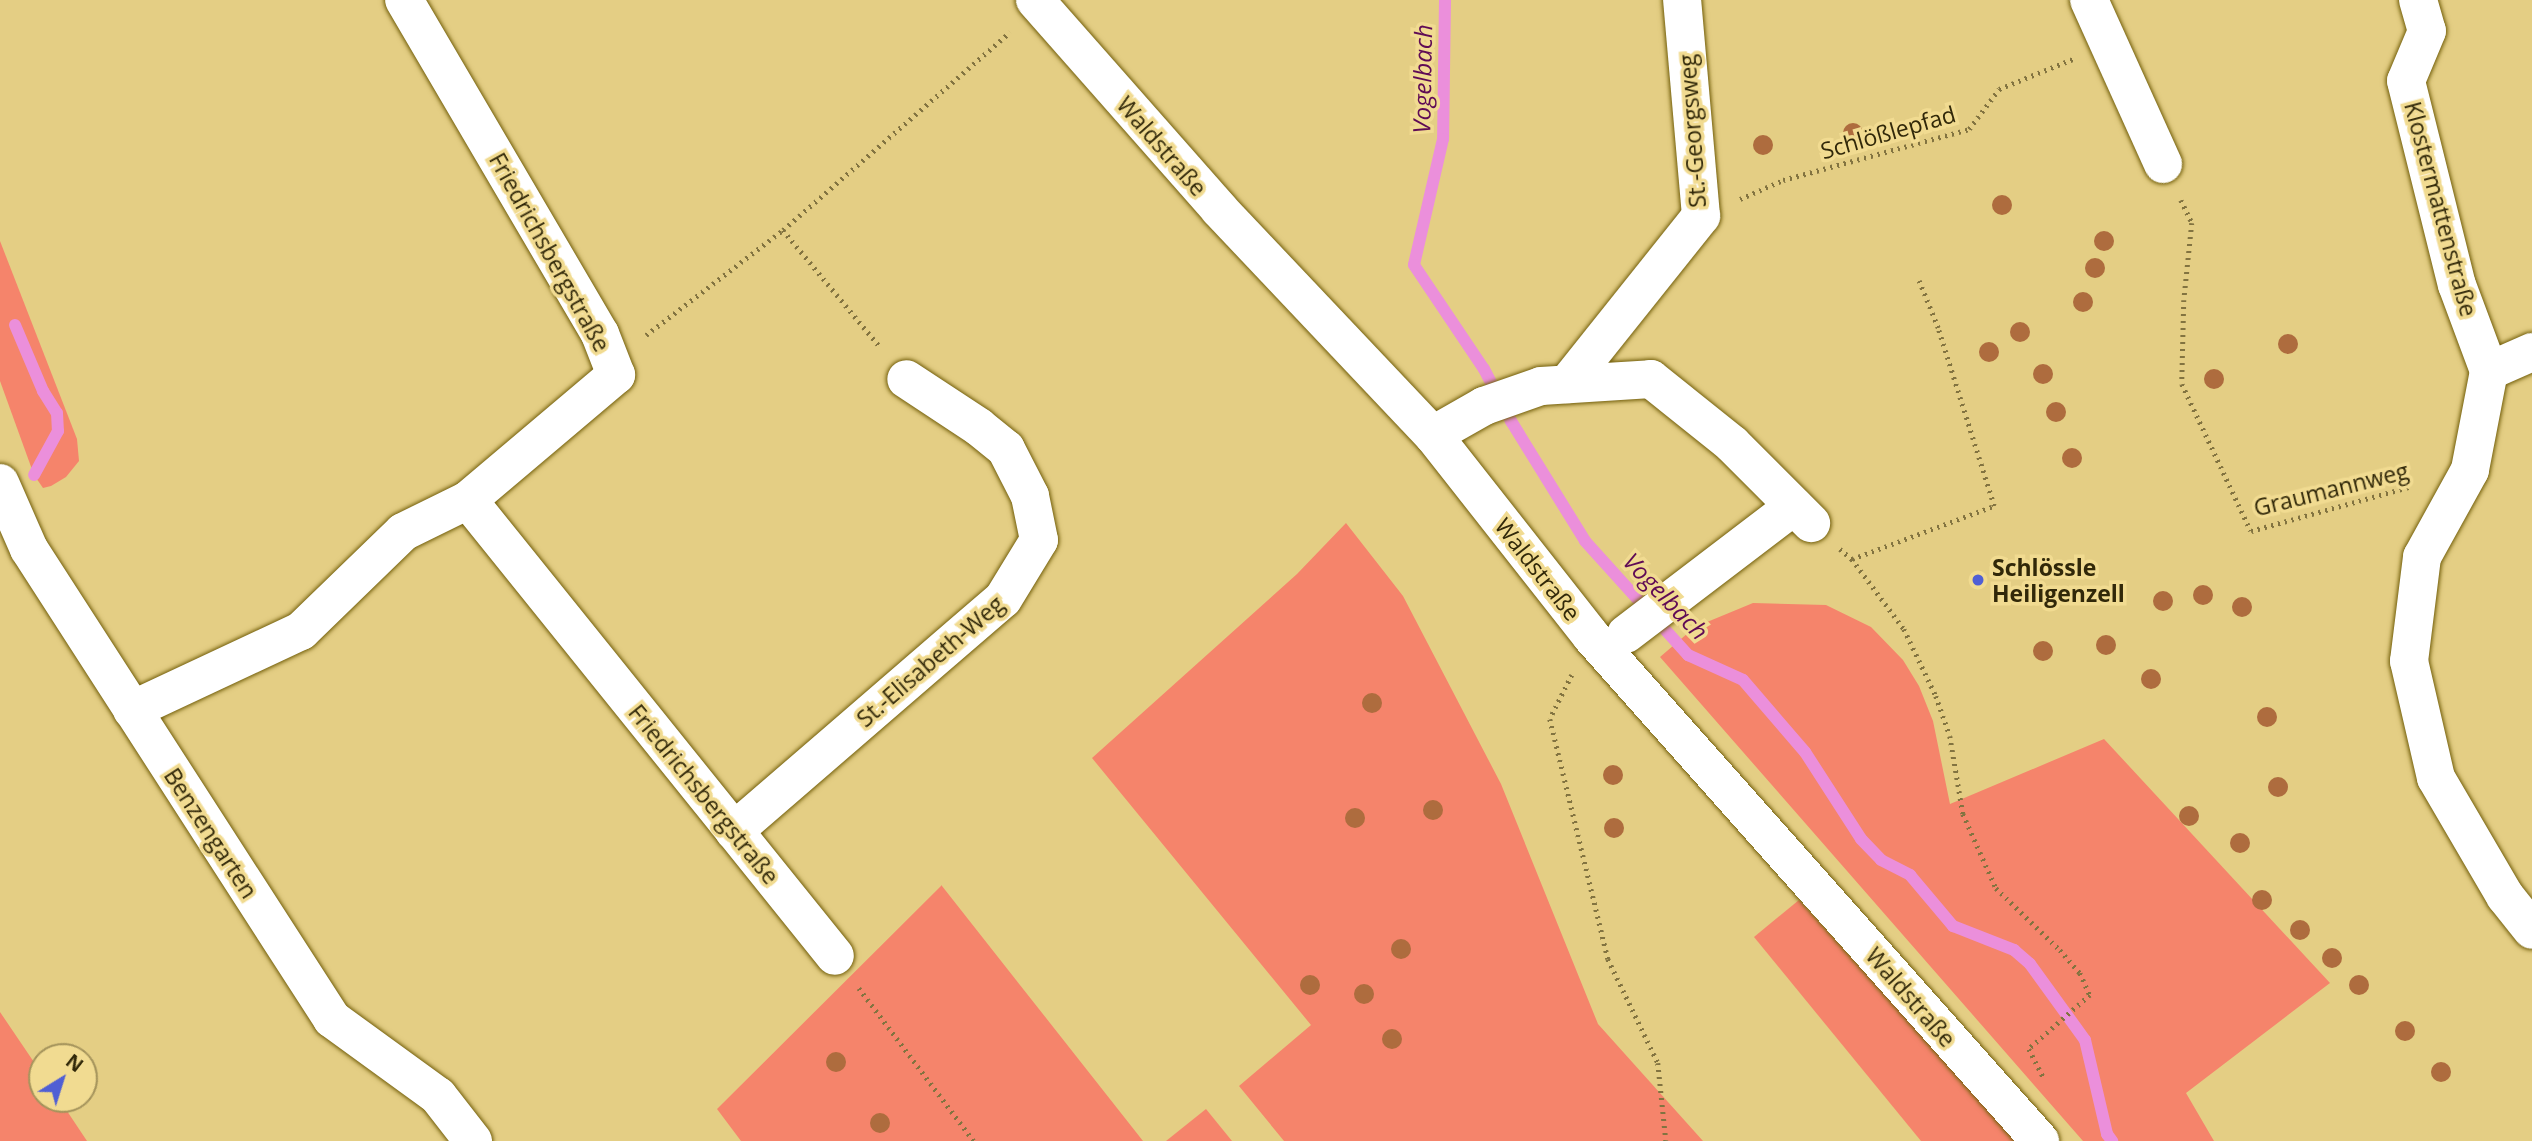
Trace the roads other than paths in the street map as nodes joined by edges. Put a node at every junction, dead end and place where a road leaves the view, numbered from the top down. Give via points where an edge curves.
1 (404, 0) edge
2 (1682, 0) edge
3 (2090, 0) edge
4 (1037, 3) edge
5 (2422, 16) edge
6 (2163, 164) road end
7 (2532, 352) edge
8 (2489, 371) junction
9 (906, 379) road end
10 (1554, 385) junction
11 (1433, 435) junction
12 (0, 483) edge
13 (468, 500) junction
14 (1642, 622) dead end
15 (132, 710) junction
16 (734, 831) junction
17 (2532, 930) edge
18 (835, 956) road end
19 (473, 1141) edge
20 (2040, 1141) edge

1 - 13 street, Friedrichsbergstraße via 600,334 616,375
2 - 10 street, St.-Georgsweg via 1700,216
3 - 6 street
4 - 11 street, Waldstraße via 1219,209
5 - 8 street, Klostermattenstraße via 2406,81 2457,285
7 - 8 street
8 - 17 street via 2470,470 2422,557 2409,661 2436,778 2505,897
9 - 16 street, St.-Elisabeth-Weg via 1006,449 1030,496 1040,540 1003,599
10 - 11 street via 1484,406
10 - 14 street via 1651,379 1732,444 1803,515
11 - 20 street, Waldstraße via 1591,636
12 - 15 street, Benzengarten via 29,549
13 - 15 street, Friedrichsbergstraße via 403,532 301,631
13 - 16 street, Friedrichsbergstraße
15 - 19 street, Benzengarten via 332,1019 438,1096
16 - 18 street, Friedrichsbergstraße

